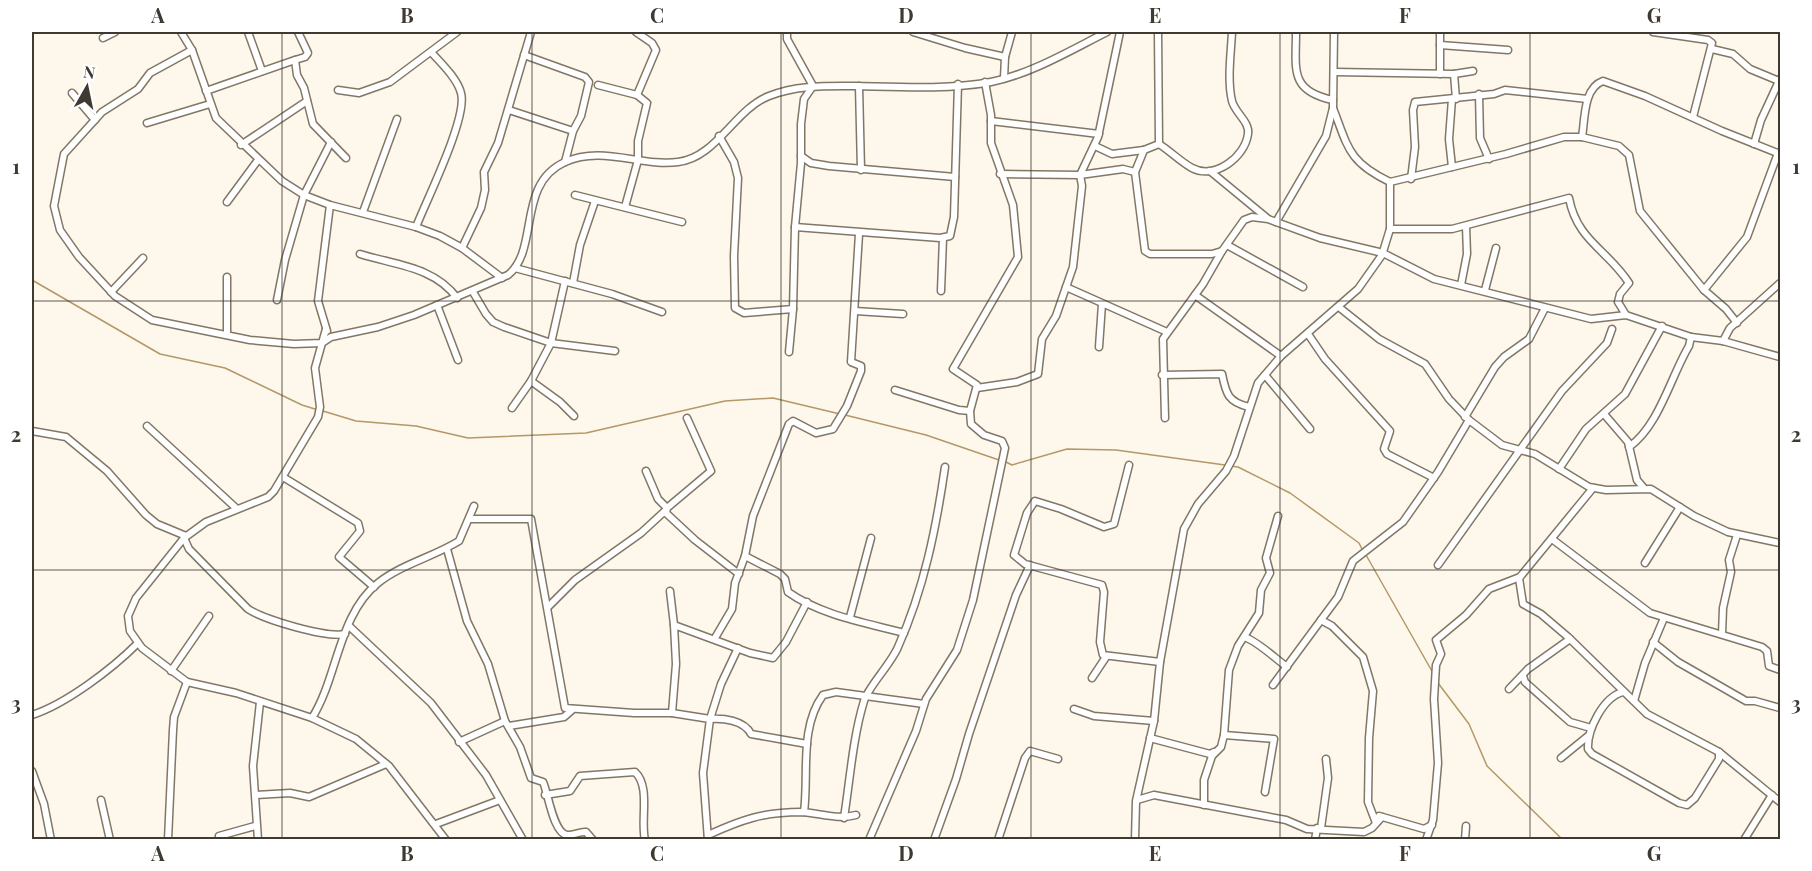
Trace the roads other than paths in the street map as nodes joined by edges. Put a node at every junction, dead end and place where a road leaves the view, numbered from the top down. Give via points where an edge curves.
1 (115, 32) edge
2 (181, 32) edge
3 (248, 32) edge
4 (298, 32) edge
5 (457, 32) edge
6 (531, 32) edge
7 (636, 32) edge
8 (787, 32) edge
9 (913, 32) edge
10 (1012, 32) edge
11 (1107, 32) edge
12 (1120, 32) edge
13 (1158, 32) edge
14 (1232, 32) edge
15 (1296, 32) edge
16 (1334, 32) edge
17 (1440, 32) edge
18 (1653, 32) edge
19 (922, 33) edge
20 (1099, 33) edge
21 (103, 38) dead end
22 (1440, 45) junction
23 (1712, 49) junction
24 (192, 50) junction
25 (1508, 50) dead end
26 (431, 51) junction
27 (524, 55) junction
28 (1005, 57) junction
29 (295, 60) junction
30 (262, 71) junction
31 (1473, 71) dead end
32 (1335, 72) junction
33 (1440, 74) junction
34 (1454, 74) junction
35 (1005, 78) junction
36 (1780, 80) edge
37 (985, 82) junction
38 (958, 84) junction
39 (598, 85) dead end
40 (813, 87) junction
41 (860, 87) junction
42 (338, 90) dead end
43 (206, 91) junction
44 (72, 93) dead end
45 (1479, 94) junction
46 (637, 95) junction
47 (1454, 99) junction
48 (1587, 99) junction
49 (1333, 100) junction
50 (307, 101) junction
51 (210, 104) junction
52 (1333, 108) junction
53 (509, 110) junction
54 (1693, 117) junction
55 (398, 119) dead end
56 (95, 120) junction
57 (991, 121) junction
58 (147, 123) dead end
59 (573, 131) junction
60 (1099, 134) junction
61 (719, 136) junction
62 (1582, 137) junction
63 (331, 142) junction
64 (1159, 144) junction
65 (1754, 144) junction
66 (241, 145) junction
67 (1095, 146) junction
68 (1144, 150) junction
69 (1779, 153) edge
70 (801, 156) junction
71 (346, 158) dead end
72 (258, 159) junction
73 (1489, 159) junction
74 (638, 160) junction
75 (565, 162) junction
76 (1452, 167) junction
77 (861, 170) junction
78 (1210, 171) junction
79 (1135, 172) junction
80 (1000, 174) junction
81 (1080, 175) junction
82 (955, 177) junction
83 (1411, 179) junction
84 (1390, 182) junction
85 (304, 195) junction
86 (575, 195) dead end
87 (595, 201) junction
88 (227, 202) dead end
89 (330, 205) junction
90 (625, 207) junction
91 (363, 212) junction
92 (1268, 219) junction
93 (682, 222) dead end
94 (1276, 222) junction
95 (1466, 226) junction
96 (416, 227) junction
97 (795, 227) junction
98 (1390, 229) junction
99 (859, 234) junction
100 (944, 238) junction
101 (1227, 245) junction
102 (462, 248) junction
103 (1496, 248) dead end
104 (1221, 251) junction
105 (360, 254) dead end
106 (1212, 254) junction
107 (1383, 254) junction
108 (143, 258) dead end
109 (1217, 260) junction
110 (515, 268) junction
111 (227, 277) dead end
112 (502, 278) junction
113 (565, 281) junction
114 (573, 283) junction
115 (1780, 283) edge
116 (1461, 285) junction
117 (1066, 287) junction
118 (1303, 287) dead end
119 (1485, 290) junction
120 (1704, 290) junction
121 (941, 291) dead end
122 (111, 292) junction
123 (473, 292) junction
124 (1195, 294) junction
125 (457, 297) junction
126 (277, 300) dead end
127 (1102, 304) junction
128 (437, 305) junction
129 (1340, 308) junction
130 (1545, 308) junction
131 (793, 309) junction
132 (855, 311) junction
133 (662, 312) dead end
134 (903, 314) dead end
135 (1626, 315) junction
136 (1737, 323) junction
137 (1662, 326) junction
138 (326, 329) junction
139 (1612, 329) dead end
140 (1167, 332) junction
141 (1308, 334) junction
142 (226, 335) junction
143 (1691, 336) junction
144 (331, 337) junction
145 (1723, 341) junction
146 (322, 343) junction
147 (551, 344) junction
148 (1099, 347) dead end
149 (615, 351) dead end
150 (789, 352) dead end
151 (1281, 356) junction
152 (1780, 357) edge
153 (458, 360) dead end
154 (1162, 375) junction
155 (1265, 375) junction
156 (531, 381) junction
157 (977, 388) junction
158 (896, 390) dead end
159 (1249, 407) junction
160 (512, 408) dead end
161 (970, 411) junction
162 (1605, 414) junction
163 (574, 416) dead end
164 (687, 418) dead end
165 (1165, 418) dead end
166 (1467, 418) junction
167 (147, 426) dead end
168 (1310, 429) dead end
169 (32, 431) edge
170 (1629, 447) junction
171 (1520, 450) junction
172 (1129, 465) dead end
173 (945, 466) dead end
174 (1559, 469) junction
175 (646, 471) dead end
176 (283, 477) junction
177 (1434, 478) junction
178 (1643, 487) junction
179 (1593, 488) junction
180 (474, 506) dead end
181 (1680, 507) junction
182 (237, 509) junction
183 (666, 509) junction
184 (1278, 516) dead end
185 (470, 519) junction
186 (1737, 535) junction
187 (185, 537) junction
188 (871, 538) dead end
189 (1552, 539) junction
190 (1780, 543) edge
191 (447, 549) junction
192 (745, 556) junction
193 (1645, 564) dead end
194 (1030, 565) junction
195 (1438, 566) dead end
196 (740, 574) junction
197 (1519, 578) junction
198 (374, 587) junction
199 (670, 591) dead end
200 (807, 602) junction
201 (548, 607) junction
202 (209, 616) dead end
203 (850, 617) junction
204 (1664, 618) junction
205 (1321, 620) junction
206 (674, 625) junction
207 (349, 626) junction
208 (904, 633) junction
209 (345, 634) junction
210 (1722, 634) junction
211 (1244, 637) junction
212 (715, 638) junction
213 (1570, 639) junction
214 (1653, 642) junction
215 (138, 643) junction
216 (738, 648) junction
217 (1106, 657) junction
218 (1160, 662) junction
219 (1287, 667) junction
220 (1780, 670) edge
221 (171, 671) junction
222 (1523, 676) junction
223 (1092, 678) dead end
224 (187, 682) junction
225 (1273, 685) dead end
226 (1509, 689) dead end
227 (1623, 692) junction
228 (868, 695) junction
229 (1633, 697) junction
230 (260, 702) junction
231 (924, 704) junction
232 (1780, 708) edge
233 (1074, 709) dead end
234 (572, 710) junction
235 (672, 713) junction
236 (32, 715) edge
237 (312, 718) junction
238 (710, 719) junction
239 (1154, 721) junction
240 (507, 724) junction
241 (1591, 728) junction
242 (1224, 735) junction
243 (1589, 735) junction
244 (1150, 738) junction
245 (459, 742) junction
246 (807, 744) junction
247 (1212, 754) junction
248 (1721, 756) junction
249 (1561, 758) dead end
250 (1058, 759) dead end
251 (1326, 759) dead end
252 (386, 764) junction
253 (32, 771) edge
254 (1780, 791) edge
255 (1265, 792) dead end
256 (256, 795) junction
257 (545, 795) junction
258 (1776, 798) edge
259 (101, 800) dead end
260 (500, 800) junction
261 (1136, 801) junction
262 (1204, 805) junction
263 (804, 812) junction
264 (1372, 812) junction
265 (856, 815) dead end
266 (1382, 817) junction
267 (844, 818) junction
268 (1376, 823) junction
269 (436, 824) junction
270 (1432, 825) junction
271 (255, 826) junction
272 (1467, 826) dead end
273 (1319, 828) junction
274 (1424, 829) junction
275 (219, 836) dead end
276 (708, 837) edge
277 (1427, 838) edge
278 (51, 840) edge
279 (110, 840) edge
280 (168, 840) edge
281 (258, 840) edge
282 (447, 840) edge
283 (522, 840) edge
284 (593, 840) edge
285 (645, 840) edge
286 (869, 840) edge
287 (934, 840) edge
288 (998, 840) edge
289 (1135, 840) edge
290 (1315, 840) edge
291 (1465, 840) edge
292 (1744, 840) edge

1 - 21 street
2 - 24 street
3 - 30 street
4 - 29 street via 308,53
5 - 26 street
6 - 27 street
7 - 46 street via 656,50
8 - 40 street
9 - 19 street
10 - 28 street
11 - 20 street
12 - 60 street
13 - 64 street
14 - 78 street via 1232,101 1248,127 1248,135 1229,164
15 - 49 street via 1298,81 1305,90
16 - 32 street
17 - 22 street
18 - 23 street via 1708,40
19 - 28 street
20 - 35 street
22 - 25 street
22 - 33 street
23 - 36 street via 1733,54 1750,69
23 - 54 street
24 - 43 street
24 - 56 street via 150,73 138,89 109,106
26 - 42 street via 390,82 369,91
26 - 96 street via 458,86 462,109 458,129
27 - 53 street
27 - 59 street via 585,77 589,82
28 - 35 street
29 - 30 street
29 - 50 street
30 - 43 street
31 - 34 street
32 - 33 street
32 - 49 street
33 - 34 street
34 - 47 street
35 - 37 street
36 - 65 street
37 - 38 street
37 - 57 street
38 - 41 street
38 - 82 street
39 - 46 street
40 - 41 street
40 - 61 street via 766,97
40 - 70 street via 803,104
41 - 77 street
43 - 51 street
44 - 56 street
45 - 47 street
45 - 48 street via 1506,90
45 - 73 street via 1480,138
46 - 74 street via 645,100 647,108 638,141
47 - 76 street via 1449,140
47 - 83 street via 1424,100 1414,105
48 - 54 street via 1603,81
48 - 62 street
49 - 52 street
50 - 63 street via 313,124
50 - 66 street
51 - 58 street
51 - 66 street via 216,118
52 - 84 street via 1351,154 1374,175
52 - 94 street via 1324,141
53 - 59 street
53 - 102 street via 484,172 485,190 477,218
54 - 65 street
55 - 91 street
56 - 122 street via 64,154 54,206 63,236
57 - 60 street
57 - 80 street via 991,143
59 - 75 street
60 - 67 street
61 - 74 street via 687,160
61 - 131 street via 738,178 735,308 744,313
62 - 73 street via 1546,141
62 - 120 street via 1626,151 1640,211
63 - 71 street
63 - 85 street
64 - 68 street
64 - 78 street via 1190,167
65 - 69 street
66 - 72 street
67 - 68 street via 1112,154
67 - 81 street
68 - 79 street
69 - 120 street via 1747,237
70 - 77 street via 818,165
70 - 97 street
72 - 85 street
72 - 88 street
73 - 76 street
74 - 75 street via 605,156
74 - 90 street
75 - 110 street via 538,187
76 - 83 street
77 - 82 street
78 - 92 street
79 - 81 street via 1114,169
79 - 106 street via 1146,252
80 - 81 street
80 - 157 street via 1013,205 1018,257 953,369 976,383
81 - 117 street via 1075,256
82 - 100 street via 953,231
83 - 84 street
84 - 98 street
85 - 89 street
85 - 126 street
86 - 87 street
87 - 90 street
87 - 114 street via 582,236
89 - 91 street
89 - 138 street via 318,301
90 - 93 street
91 - 96 street
92 - 94 street
92 - 101 street via 1248,218
94 - 107 street
95 - 98 street via 1437,231
95 - 116 street via 1467,254
95 - 135 street via 1569,198 1572,216 1581,232 1629,283 1618,302
96 - 102 street
97 - 99 street
97 - 131 street
98 - 107 street
99 - 100 street
99 - 132 street
100 - 121 street
101 - 104 street
101 - 118 street
102 - 112 street
103 - 119 street
104 - 106 street
104 - 109 street
105 - 125 street via 432,274
106 - 109 street
107 - 116 street via 1418,272
107 - 129 street
108 - 122 street
109 - 124 street
110 - 112 street
110 - 113 street
111 - 142 street
112 - 123 street
113 - 114 street
113 - 147 street
114 - 133 street
115 - 136 street
116 - 119 street
117 - 127 street
117 - 157 street via 1056,316 1042,339 1036,377
119 - 130 street
120 - 136 street
122 - 142 street via 152,320
123 - 125 street
123 - 147 street via 494,322
124 - 140 street
124 - 151 street
125 - 128 street
127 - 140 street
127 - 148 street
128 - 144 street via 378,327
128 - 153 street
129 - 141 street
129 - 166 street via 1372,334 1425,364 1443,393
130 - 135 street via 1591,319
130 - 166 street via 1529,339 1496,368
131 - 150 street
132 - 134 street
132 - 192 street via 851,362 862,368 847,406 828,432 816,432 793,421 789,424 753,516
135 - 137 street
136 - 145 street
137 - 143 street
137 - 162 street via 1625,394
138 - 144 street
138 - 146 street
139 - 171 street via 1607,343 1570,381
140 - 154 street via 1162,346
141 - 151 street
141 - 177 street via 1325,359 1390,431 1384,449 1387,454
142 - 146 street via 294,344
143 - 145 street
143 - 170 street via 1661,404 1640,438
144 - 146 street
145 - 152 street
146 - 176 street via 315,368 318,417
147 - 149 street
147 - 156 street
151 - 155 street
154 - 159 street via 1222,374 1226,396
154 - 165 street
155 - 159 street
155 - 168 street
156 - 160 street
156 - 163 street
157 - 161 street
158 - 161 street
159 - 218 street via 1231,463 1198,504 1184,529
161 - 231 street via 975,428 1002,441 1005,448 973,600 957,650
162 - 170 street
162 - 174 street via 1586,429
164 - 183 street via 711,471
166 - 171 street via 1495,442
166 - 177 street
167 - 182 street
169 - 187 street via 66,437 107,471 146,515
170 - 178 street via 1637,480
171 - 174 street
171 - 195 street
172 - 194 street via 1122,501 1110,527 1038,501 1030,506 1014,555
173 - 208 street via 933,545
174 - 179 street
175 - 183 street
176 - 182 street via 268,497
176 - 198 street via 358,523 360,531 339,557
177 - 205 street via 1403,522 1353,561 1344,588
178 - 179 street
178 - 181 street
179 - 189 street
180 - 185 street
181 - 186 street
181 - 193 street
182 - 187 street via 206,522
183 - 196 street via 672,520
183 - 201 street via 641,533 575,580
184 - 211 street via 1266,558 1270,573 1262,590 1259,613
185 - 191 street via 459,541
185 - 201 street via 531,519
186 - 190 street
186 - 210 street via 1729,560 1731,572
187 - 209 street via 189,549 259,616 322,633
187 - 215 street via 129,610 129,626
188 - 203 street
189 - 197 street
189 - 204 street via 1638,605
191 - 198 street via 399,570
191 - 240 street via 467,621 488,664
192 - 196 street
192 - 200 street via 780,574 788,592
194 - 217 street via 1102,585 1100,642
194 - 287 street via 1016,595
196 - 212 street via 732,609
197 - 213 street via 1523,604
197 - 270 street via 1489,589 1436,640 1441,654 1435,674 1438,763
198 - 207 street via 365,595
199 - 206 street
200 - 203 street
200 - 216 street via 773,658
201 - 234 street via 562,702
202 - 221 street
203 - 208 street
204 - 210 street
204 - 214 street
205 - 219 street
205 - 264 street via 1363,657 1373,691 1368,802
206 - 212 street
206 - 235 street
207 - 209 street
207 - 245 street via 431,703
208 - 228 street
209 - 237 street via 326,692
210 - 220 street via 1766,649 1769,666
211 - 219 street
211 - 242 street via 1229,670
212 - 216 street
213 - 222 street
213 - 227 street
214 - 229 street
214 - 232 street via 1678,662 1746,701
215 - 221 street
215 - 236 street via 102,674
216 - 238 street
217 - 218 street
217 - 223 street
218 - 239 street
219 - 225 street
221 - 224 street
222 - 226 street
222 - 241 street via 1570,722
224 - 230 street
224 - 280 street via 173,724
227 - 229 street
227 - 241 street via 1612,697
228 - 231 street
228 - 246 street via 827,692 813,715
228 - 267 street via 857,726
229 - 248 street via 1653,718
230 - 237 street
230 - 256 street via 253,762
231 - 286 street
233 - 239 street via 1094,716
234 - 235 street
234 - 240 street via 564,717
235 - 238 street
237 - 252 street via 356,740
238 - 246 street via 738,723 751,734 774,740
238 - 276 street via 703,773
239 - 244 street
240 - 245 street
240 - 257 street via 531,778 543,782
241 - 243 street
242 - 247 street via 1221,747
242 - 255 street via 1274,739
243 - 248 street via 1588,749 1592,754 1684,804 1695,798
243 - 249 street
244 - 247 street
244 - 261 street
245 - 260 street
246 - 263 street
247 - 262 street via 1203,788
248 - 258 street
250 - 288 street via 1030,751
251 - 273 street via 1328,778
252 - 256 street via 309,797 291,793
252 - 269 street
253 - 278 street
254 - 258 street
256 - 271 street
257 - 284 street via 563,834 586,832
257 - 285 street via 570,791 580,777 635,772 640,776 643,792
258 - 292 street
259 - 279 street
260 - 269 street
260 - 283 street
261 - 262 street via 1154,795
261 - 289 street
262 - 273 street via 1286,820 1307,829
263 - 267 street
263 - 276 street via 764,813
264 - 266 street
264 - 268 street
265 - 267 street
266 - 268 street
266 - 274 street
268 - 273 street via 1369,830 1356,832
269 - 282 street
270 - 274 street
270 - 277 street
271 - 275 street
271 - 281 street
272 - 291 street
273 - 290 street
274 - 277 street

